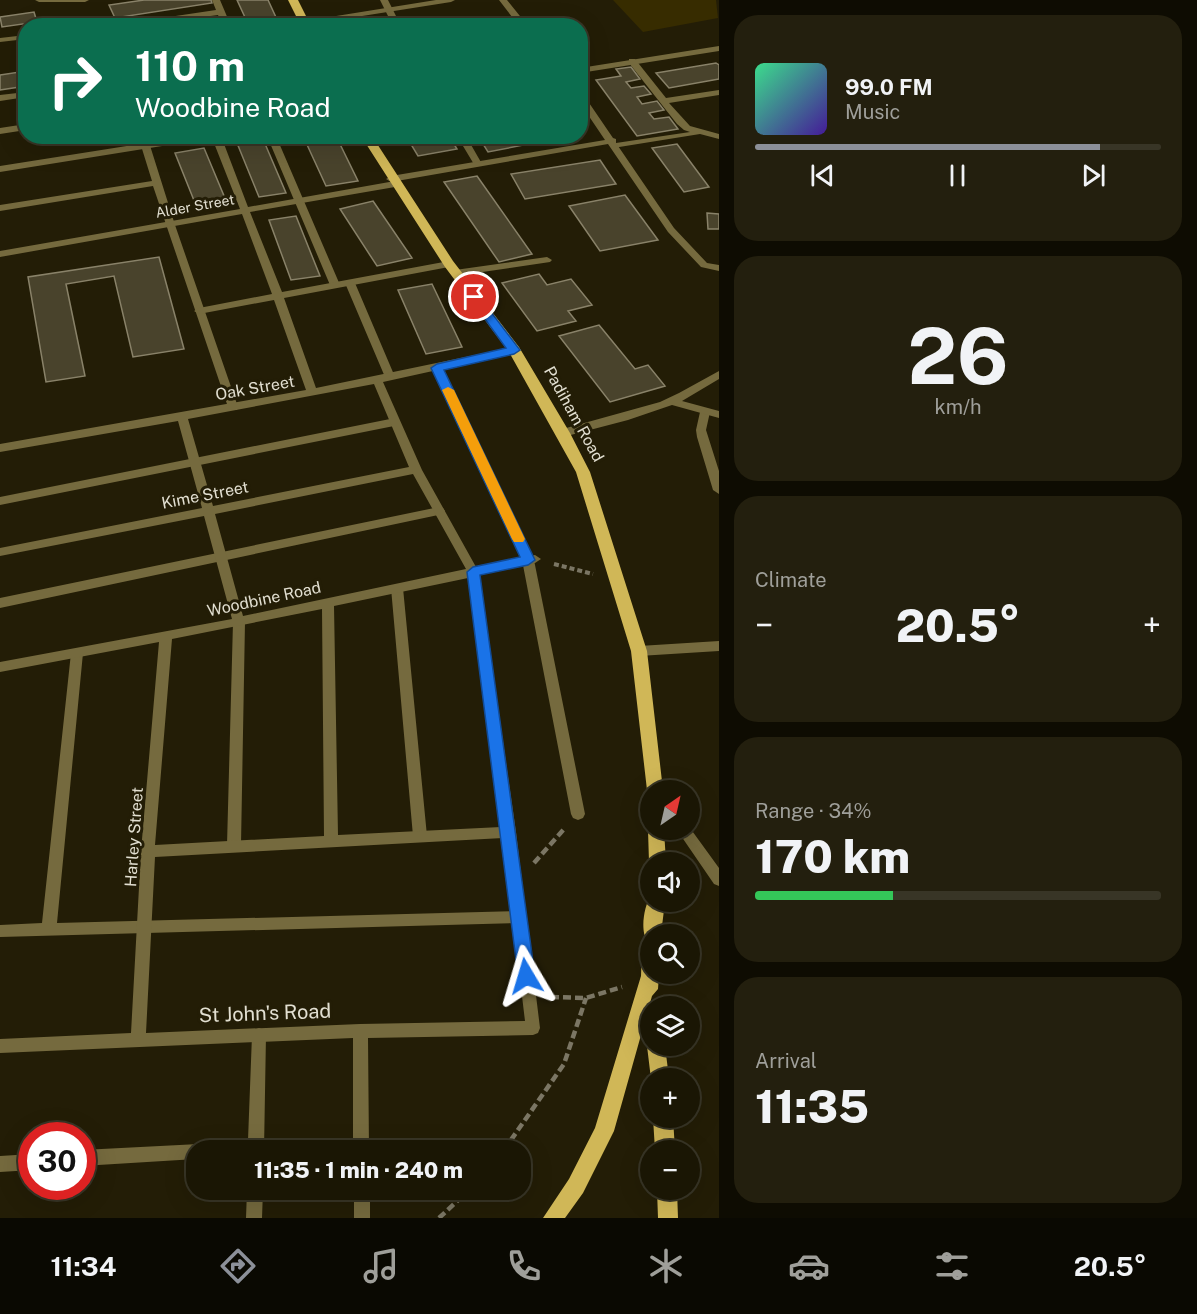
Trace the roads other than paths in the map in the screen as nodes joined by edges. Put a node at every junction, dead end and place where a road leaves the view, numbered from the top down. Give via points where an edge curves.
1 (39, 0) edge
2 (85, 0) edge
3 (216, 0) edge
4 (293, 0) edge
5 (384, 0) edge
6 (451, 0) edge
7 (502, 0) edge
8 (388, 11) junction
9 (222, 12) junction
10 (175, 18) edge
11 (224, 18) edge
12 (302, 18) edge
13 (343, 18) edge
14 (392, 18) edge
15 (517, 18) edge
16 (18, 38) edge
17 (0, 40) edge
18 (718, 48) edge
19 (633, 62) junction
20 (588, 70) edge
21 (718, 92) edge
22 (18, 95) edge
23 (0, 98) edge
24 (663, 101) junction
25 (588, 110) edge
26 (18, 128) edge
27 (0, 131) edge
28 (699, 132) junction
29 (718, 134) edge
30 (129, 144) edge
31 (145, 144) edge
32 (219, 144) edge
33 (275, 144) edge
34 (371, 144) edge
35 (466, 144) edge
36 (614, 144) junction
37 (477, 164) junction
38 (0, 169) edge
39 (393, 182) junction
40 (157, 183) junction
41 (300, 201) junction
42 (0, 208) edge
43 (245, 212) junction
44 (170, 225) junction
45 (0, 254) edge
46 (547, 260) dead end
47 (718, 268) edge
48 (452, 269) junction
49 (350, 283) junction
50 (335, 285) junction
51 (278, 296) junction
52 (199, 311) junction
53 (514, 350) junction
54 (437, 368) junction
55 (718, 374) edge
56 (390, 377) junction
57 (377, 379) junction
58 (312, 392) junction
59 (674, 402) junction
60 (233, 407) junction
61 (705, 412) junction
62 (718, 415) edge
63 (182, 416) junction
64 (395, 422) junction
65 (563, 433) junction
66 (0, 448) edge
67 (195, 464) junction
68 (416, 470) junction
69 (718, 490) edge
70 (0, 501) edge
71 (440, 511) junction
72 (209, 512) junction
73 (0, 552) edge
74 (221, 557) junction
75 (532, 560) junction
76 (473, 572) junction
77 (397, 588) junction
78 (328, 602) junction
79 (0, 603) edge
80 (239, 622) junction
81 (166, 636) junction
82 (718, 646) edge
83 (639, 651) junction
84 (76, 653) junction
85 (0, 667) edge
86 (655, 780) edge
87 (578, 814) road end
88 (509, 832) junction
89 (420, 836) junction
90 (331, 840) junction
91 (691, 840) edge
92 (234, 846) junction
93 (148, 850) junction
94 (718, 880) edge
95 (520, 917) junction
96 (144, 927) junction
97 (49, 929) junction
98 (0, 931) edge
99 (647, 984) edge
100 (360, 1030) junction
101 (259, 1035) junction
102 (138, 1040) junction
103 (0, 1046) edge
104 (256, 1140) edge
105 (362, 1140) edge
106 (186, 1152) edge
107 (96, 1157) edge
108 (18, 1163) edge
109 (0, 1164) edge
110 (255, 1200) edge
111 (362, 1200) edge
112 (667, 1200) edge
113 (254, 1218) edge
114 (362, 1218) edge
115 (553, 1218) edge
116 (668, 1218) edge

1 - 2 street
3 - 9 street
4 - 12 main road
5 - 8 street
6 - 8 street
7 - 15 street
8 - 13 street
8 - 14 street
9 - 10 street
9 - 11 street
16 - 17 street
18 - 19 street
19 - 20 street
19 - 24 street
21 - 24 street
22 - 23 street
24 - 28 street via 680,122
25 - 36 street
26 - 27 street
28 - 29 street
28 - 36 street, Alder Street
30 - 38 street
31 - 40 street
32 - 43 street
33 - 41 street
34 - 39 main road, Padiham Road
35 - 37 street
36 - 37 street, Alder Street
36 - 47 street via 671,230 704,265
37 - 39 street, Alder Street
39 - 41 street, Alder Street
39 - 48 main road, Padiham Road
40 - 42 street
40 - 44 street
41 - 43 street, Alder Street
41 - 50 street
43 - 44 street, Alder Street
43 - 51 street
44 - 45 street, Alder Street
44 - 52 street
46 - 48 street
48 - 49 street
48 - 53 main road, Padiham Road
49 - 50 street
49 - 56 street
50 - 51 street
51 - 52 street
51 - 58 street
52 - 60 street
53 - 54 street, Oak Street
53 - 65 main road, Padiham Road
54 - 56 street, Oak Street
54 - 75 street
55 - 59 street
56 - 57 street, Oak Street
57 - 58 street, Oak Street
57 - 64 street
58 - 60 street, Oak Street
59 - 61 street
59 - 65 street
60 - 63 street, Oak Street
61 - 62 street
61 - 69 street via 702,437
63 - 66 street, Oak Street
63 - 67 street
64 - 67 street
64 - 68 street
65 - 83 main road, Padiham Road via 583,472
67 - 70 street
67 - 72 street
68 - 71 street
68 - 72 street, Kime Street
71 - 74 street
71 - 76 street
72 - 73 street, Kime Street
72 - 74 street
74 - 79 street
74 - 80 street
75 - 76 street, Woodbine Road
75 - 87 street
76 - 77 street, Woodbine Road
76 - 88 street
77 - 78 street, Woodbine Road
77 - 89 street
78 - 80 street, Woodbine Road
78 - 90 street
80 - 81 street, Woodbine Road
80 - 92 street
81 - 84 street, Woodbine Road
81 - 93 street, Harley Street
82 - 83 street
83 - 86 main road, Padiham Road
84 - 85 street, Woodbine Road
84 - 97 street
88 - 89 street
88 - 95 street
89 - 90 street
90 - 92 street
91 - 94 street
92 - 93 street
93 - 96 street, Harley Street
95 - 96 street
95 - 100 street, St John's Road via 533,1028
96 - 97 street
96 - 102 street, Harley Street
97 - 98 street
99 - 115 main road via 604,1131 576,1186
100 - 101 street, St John's Road
100 - 105 street
101 - 102 street, St John's Road
101 - 104 street
102 - 103 street, St John's Road
106 - 107 street
108 - 109 street
110 - 113 street
111 - 114 street
112 - 116 main road

